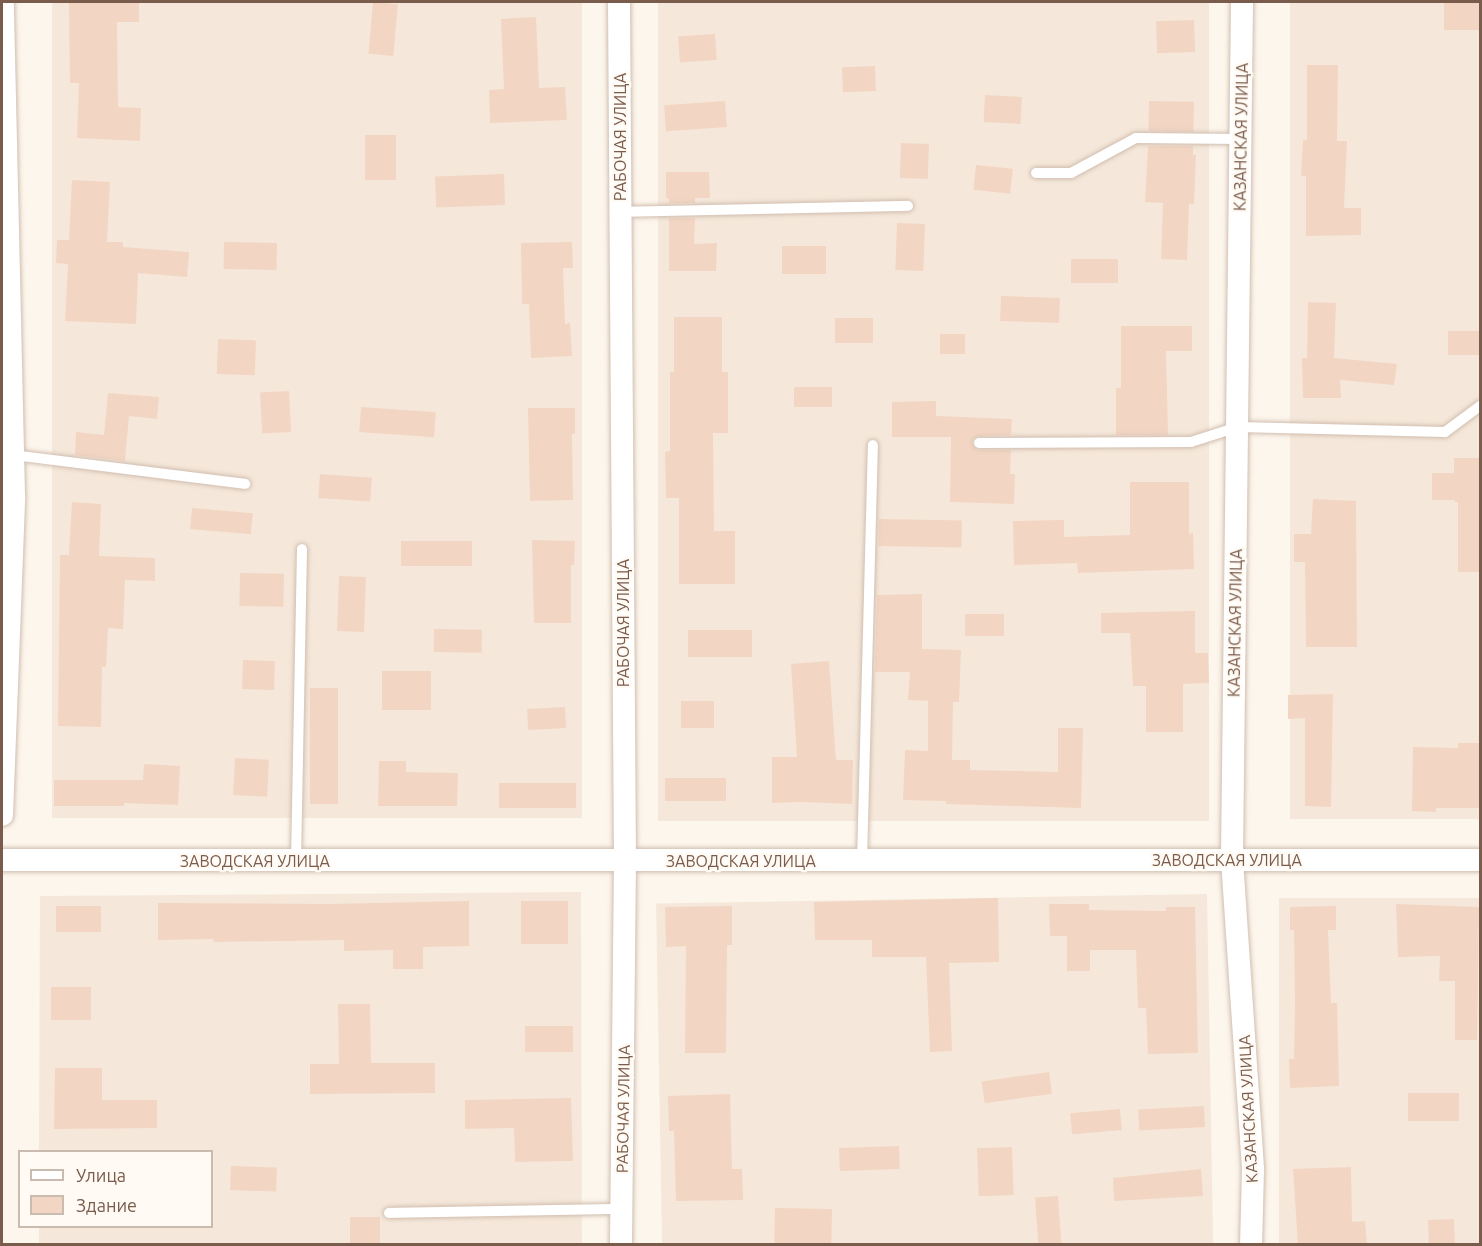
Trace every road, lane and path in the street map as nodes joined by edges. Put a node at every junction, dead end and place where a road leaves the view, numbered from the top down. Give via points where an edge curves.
1 (3, 2) edge
2 (619, 2) edge
3 (1242, 2) edge
4 (1241, 139) junction
5 (1036, 172) dead end
6 (909, 206) dead end
7 (620, 212) junction
8 (1480, 406) edge
9 (1238, 427) junction
10 (979, 443) dead end
11 (873, 445) dead end
12 (13, 455) junction
13 (245, 484) dead end
14 (302, 549) dead end
15 (2, 815) edge
16 (2, 860) edge
17 (1232, 860) junction
18 (1480, 860) edge
19 (296, 861) junction
20 (625, 861) junction
21 (862, 861) junction
22 (622, 1209) junction
23 (389, 1213) dead end
24 (621, 1245) edge
25 (1251, 1245) edge

1 - 12 street
2 - 7 street, РАБОЧАЯ УЛИЦА
3 - 4 street, КАЗАНСКАЯ УЛИЦА
4 - 5 lane via 1136,138 1071,173
4 - 9 street, КАЗАНСКАЯ УЛИЦА
6 - 7 lane
7 - 20 street, РАБОЧАЯ УЛИЦА
8 - 9 lane via 1445,432
9 - 10 lane via 1191,442
9 - 17 street, КАЗАНСКАЯ УЛИЦА
11 - 21 lane
12 - 13 lane
12 - 15 street
14 - 19 lane
16 - 19 street, ЗАВОДСКАЯ УЛИЦА
17 - 18 street, ЗАВОДСКАЯ УЛИЦА
17 - 21 street, ЗАВОДСКАЯ УЛИЦА
17 - 25 street, КАЗАНСКАЯ УЛИЦА via 1253,1170
19 - 20 street, ЗАВОДСКАЯ УЛИЦА
20 - 21 street, ЗАВОДСКАЯ УЛИЦА
20 - 22 street, РАБОЧАЯ УЛИЦА
22 - 23 lane
22 - 24 street, РАБОЧАЯ УЛИЦА

